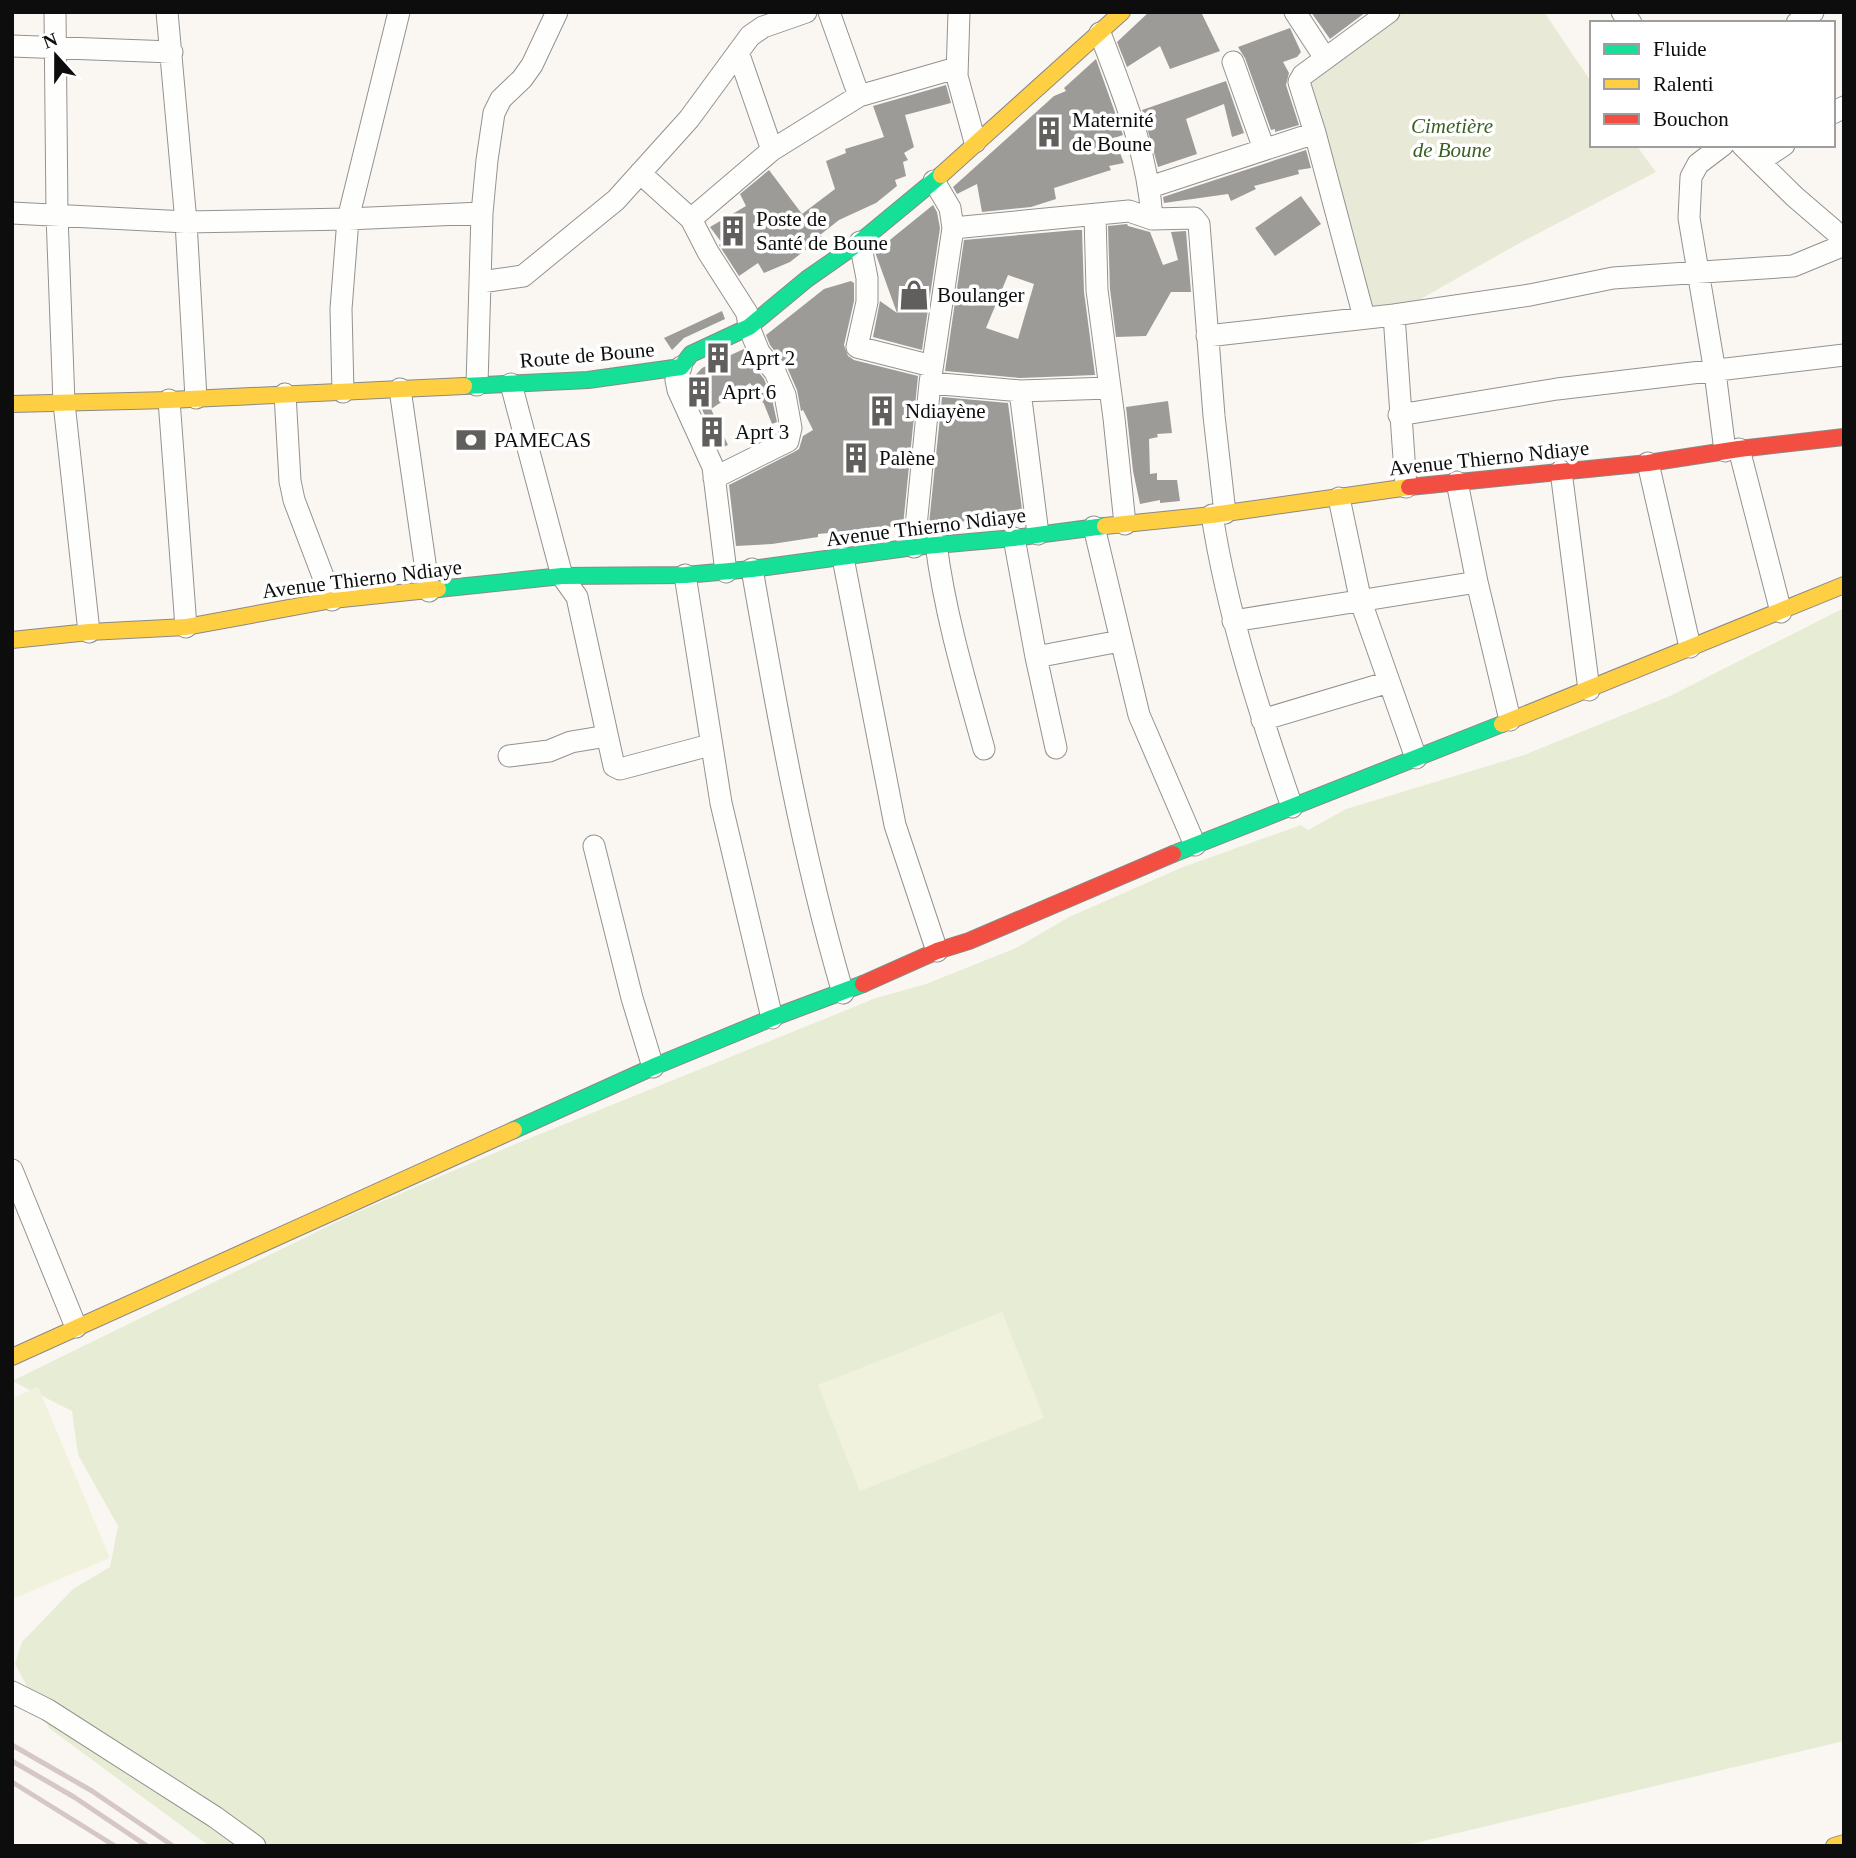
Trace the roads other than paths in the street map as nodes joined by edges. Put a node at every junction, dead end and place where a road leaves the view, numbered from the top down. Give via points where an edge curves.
1 (55, 12) edge
2 (167, 12) edge
3 (399, 12) edge
4 (557, 12) edge
5 (806, 12) edge
6 (829, 12) edge
7 (959, 12) edge
8 (1122, 12) edge
9 (1294, 12) edge
10 (1389, 12) edge
11 (1100, 33) junction
12 (12, 46) edge
13 (56, 49) junction
14 (172, 52) junction
15 (738, 52) junction
16 (1325, 58) junction
17 (1233, 62) dead end
18 (956, 68) junction
19 (859, 96) junction
20 (1315, 133) junction
21 (975, 142) junction
22 (1720, 147) edge
23 (1744, 147) edge
24 (1781, 147) edge
25 (1264, 149) junction
26 (772, 150) junction
27 (1760, 161) junction
28 (640, 173) junction
29 (934, 181) junction
30 (1150, 187) junction
31 (12, 213) edge
32 (482, 213) junction
33 (57, 215) junction
34 (1095, 215) junction
35 (348, 219) junction
36 (691, 219) junction
37 (1152, 219) junction
38 (186, 222) junction
39 (953, 228) junction
40 (1841, 233) edge
41 (860, 242) junction
42 (1696, 271) junction
43 (481, 282) junction
44 (1394, 315) junction
45 (1364, 317) junction
46 (749, 327) junction
47 (1208, 336) junction
48 (1844, 355) edge
49 (681, 367) junction
50 (1715, 372) junction
51 (931, 374) junction
52 (511, 384) junction
53 (477, 385) junction
54 (1109, 388) junction
55 (400, 389) junction
56 (1020, 391) junction
57 (343, 392) junction
58 (285, 394) junction
59 (196, 398) junction
60 (169, 400) junction
61 (64, 403) junction
62 (12, 404) edge
63 (1399, 415) junction
64 (1842, 444) edge
65 (1732, 450) junction
66 (1648, 463) junction
67 (1561, 471) junction
68 (715, 478) junction
69 (1457, 482) junction
70 (1406, 487) junction
71 (1339, 498) junction
72 (1219, 514) junction
73 (1125, 524) junction
74 (1094, 527) junction
75 (1038, 534) junction
76 (1014, 538) junction
77 (936, 544) junction
78 (914, 547) junction
79 (843, 558) junction
80 (752, 569) junction
81 (726, 572) junction
82 (685, 575) junction
83 (562, 576) junction
84 (1477, 582) junction
85 (1844, 585) edge
86 (429, 592) junction
87 (332, 600) junction
88 (1361, 602) junction
89 (1781, 612) junction
90 (1233, 621) junction
91 (186, 627) junction
92 (89, 632) junction
93 (12, 640) edge
94 (1120, 641) junction
95 (1690, 648) junction
96 (1036, 657) junction
97 (1389, 682) junction
98 (1589, 690) junction
99 (1262, 720) junction
100 (1510, 720) junction
101 (607, 737) junction
102 (710, 745) junction
103 (1056, 748) dead end
104 (984, 749) dead end
105 (509, 756) dead end
106 (1416, 758) junction
107 (1292, 807) junction
108 (1195, 845) junction
109 (594, 846) dead end
110 (937, 951) junction
111 (843, 993) junction
112 (772, 1018) junction
113 (653, 1067) junction
114 (12, 1170) edge
115 (76, 1327) junction
116 (12, 1357) edge
117 (12, 1692) edge
118 (1844, 1843) edge
119 (255, 1846) edge
120 (1834, 1846) edge

1 - 13 street
2 - 14 street
3 - 35 street
4 - 32 street via 532,65 494,113
5 - 15 street via 763,27
6 - 19 street
7 - 18 street
8 - 11 main road, Route de Boune
9 - 16 street
10 - 16 street
11 - 21 main road, Route de Boune
11 - 30 street via 1133,120
12 - 13 street
13 - 14 street
13 - 33 street
14 - 38 street
15 - 26 street
15 - 28 street via 689,119
16 - 20 street via 1298,82
17 - 25 street
18 - 19 street
18 - 21 street
19 - 26 street
20 - 25 street
20 - 45 street
21 - 29 main road, Route de Boune
22 - 42 street via 1698,164 1691,177 1689,218
23 - 27 street
24 - 27 street
25 - 30 street
26 - 36 street
27 - 40 street via 1795,197
28 - 36 street
28 - 43 street via 616,200 523,276
29 - 39 street via 950,208
29 - 41 main road, Route de Boune
30 - 37 street
31 - 33 street
32 - 35 street
32 - 43 street
33 - 38 street
33 - 61 street
34 - 37 street via 1129,211
34 - 39 street
34 - 54 street via 1097,290
35 - 38 street
35 - 57 street via 341,309
36 - 46 street via 747,313
37 - 47 street via 1194,218 1199,225
38 - 59 street
39 - 51 street
40 - 42 street via 1793,266
41 - 46 main road, Route de Boune
41 - 51 street via 867,302 857,347
42 - 44 street via 1613,278
42 - 50 street
43 - 53 street
44 - 45 street
44 - 63 street
45 - 47 street
46 - 49 main road, Route de Boune via 691,354
46 - 68 street via 785,395 791,434 782,445
47 - 72 street
48 - 50 street
49 - 52 main road, Route de Boune via 588,380
49 - 68 street via 678,390
50 - 63 street via 1557,388
50 - 65 street
51 - 56 street
51 - 78 street
52 - 53 main road, Route de Boune
52 - 83 street
53 - 55 main road, Route de Boune
54 - 56 street
54 - 73 street
55 - 57 main road, Route de Boune
55 - 86 street
56 - 75 street
57 - 58 main road, Route de Boune
58 - 59 main road, Route de Boune
58 - 87 street via 290,481
59 - 60 main road, Route de Boune
60 - 61 main road, Route de Boune
60 - 91 street
61 - 62 main road, Route de Boune
61 - 92 street
63 - 70 street
64 - 65 main road, Avenue Thierno Ndiaye
65 - 66 main road, Avenue Thierno Ndiaye
65 - 89 street
66 - 67 main road, Avenue Thierno Ndiaye
66 - 95 street
67 - 69 main road, Avenue Thierno Ndiaye
67 - 98 street
68 - 81 street
69 - 70 main road, Avenue Thierno Ndiaye
69 - 84 street
70 - 71 main road, Avenue Thierno Ndiaye
71 - 72 main road, Avenue Thierno Ndiaye
71 - 88 street
72 - 73 main road, Avenue Thierno Ndiaye
72 - 90 street via 1221,569
73 - 74 main road, Avenue Thierno Ndiaye
74 - 75 main road, Avenue Thierno Ndiaye
74 - 94 street
75 - 76 main road, Avenue Thierno Ndiaye
76 - 77 main road, Avenue Thierno Ndiaye
76 - 96 street
77 - 78 main road, Avenue Thierno Ndiaye
77 - 104 street via 951,633
78 - 79 main road, Avenue Thierno Ndiaye
79 - 80 main road, Avenue Thierno Ndiaye
79 - 110 street via 895,825
80 - 81 main road, Avenue Thierno Ndiaye
80 - 111 street via 791,781
81 - 82 main road, Avenue Thierno Ndiaye
82 - 83 main road, Avenue Thierno Ndiaye
82 - 102 street
83 - 86 main road, Avenue Thierno Ndiaye
83 - 101 street via 577,597
84 - 88 street
84 - 100 street
85 - 89 main road
86 - 87 main road, Avenue Thierno Ndiaye
87 - 91 main road, Avenue Thierno Ndiaye
88 - 90 street
88 - 97 street
89 - 95 main road
90 - 99 street
91 - 92 main road, Avenue Thierno Ndiaye
92 - 93 main road, Avenue Thierno Ndiaye
94 - 96 street
94 - 108 street via 1139,715
95 - 98 main road
96 - 103 street
97 - 99 street
97 - 106 street
98 - 100 main road
99 - 107 street
100 - 106 main road
101 - 102 street via 614,766 620,769
101 - 105 street
102 - 112 street
106 - 107 main road
107 - 108 main road
108 - 110 main road
109 - 113 street
110 - 111 main road
111 - 112 main road
112 - 113 main road
113 - 115 main road
114 - 115 street
115 - 116 main road
117 - 119 street via 48,1710
118 - 120 main road

